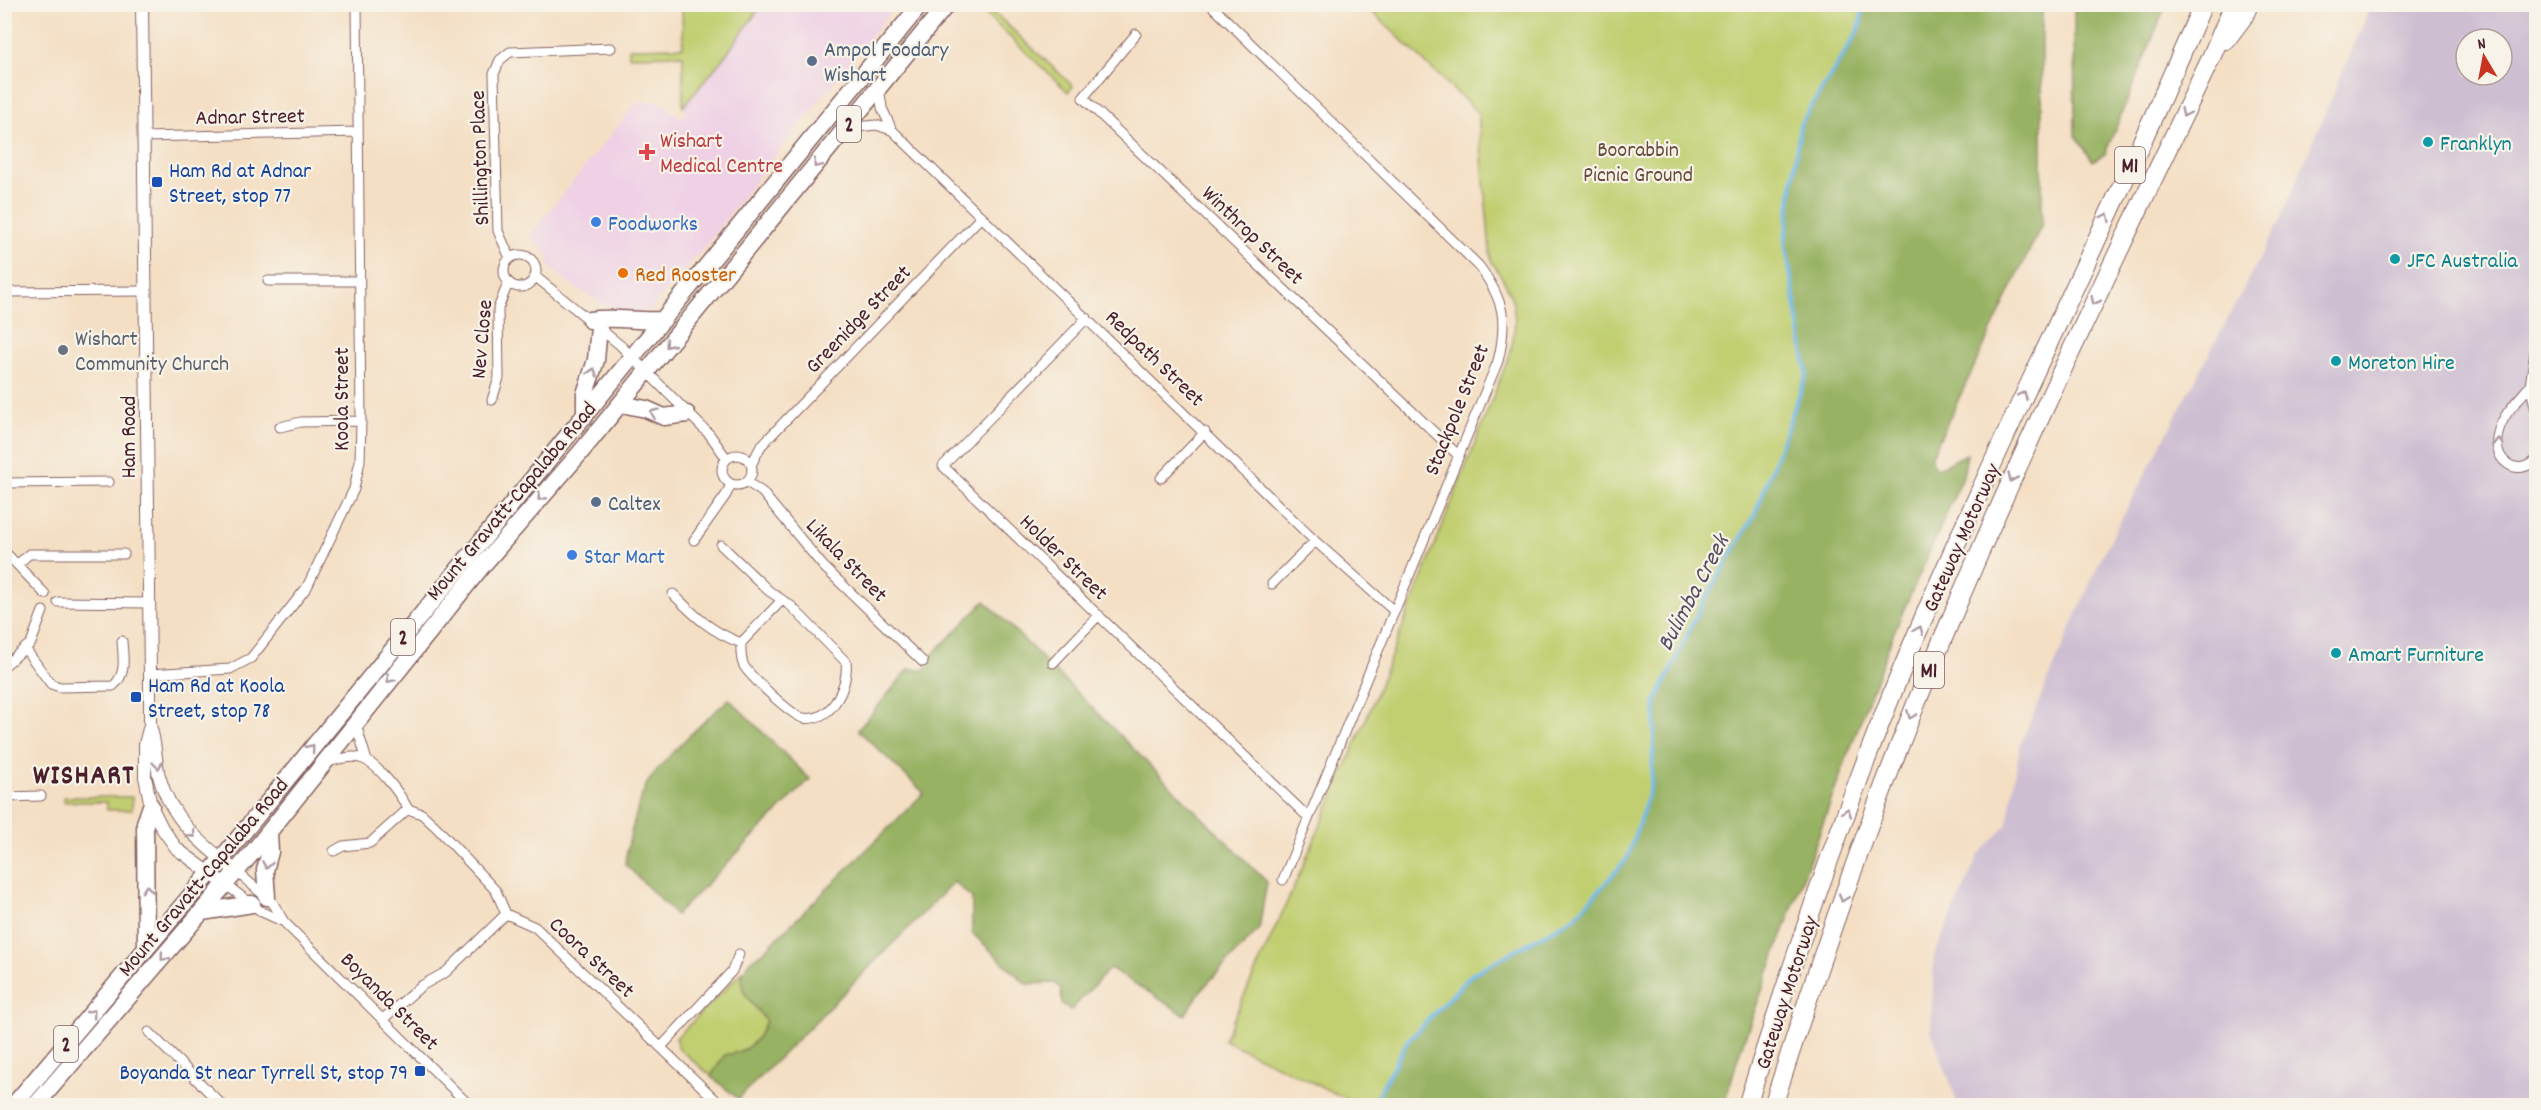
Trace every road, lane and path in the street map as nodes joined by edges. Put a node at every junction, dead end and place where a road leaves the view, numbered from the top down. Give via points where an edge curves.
1 (142, 4) edge
2 (357, 4) edge
3 (921, 4) edge
4 (947, 4) edge
5 (1210, 4) edge
6 (2203, 4) edge
7 (2234, 4) edge
8 (2249, 4) edge
9 (1136, 34) dead end
10 (611, 48) dead end
11 (2210, 60) junction
12 (879, 87) junction
13 (846, 128) junction
14 (892, 130) junction
15 (358, 132) junction
16 (144, 137) junction
17 (982, 216) junction
18 (510, 258) junction
19 (536, 277) junction
20 (268, 280) dead end
21 (359, 281) junction
22 (508, 283) junction
23 (147, 291) junction
24 (4, 292) edge
25 (1087, 318) junction
26 (663, 320) junction
27 (595, 324) junction
28 (2536, 346) edge
29 (632, 357) junction
30 (646, 373) junction
31 (2530, 386) junction
32 (492, 400) dead end
33 (621, 404) junction
34 (2536, 411) edge
35 (687, 414) junction
36 (585, 416) junction
37 (361, 421) junction
38 (279, 426) dead end
39 (1205, 432) junction
40 (761, 446) junction
41 (1458, 455) junction
42 (730, 457) junction
43 (2536, 459) edge
44 (751, 465) junction
45 (1161, 478) dead end
46 (109, 482) dead end
47 (747, 482) junction
48 (4, 483) edge
49 (731, 484) junction
50 (694, 540) dead end
51 (1315, 541) junction
52 (721, 545) dead end
53 (4, 551) edge
54 (124, 554) dead end
55 (18, 564) junction
56 (1272, 584) dead end
57 (45, 594) dead end
58 (673, 594) dead end
59 (782, 600) junction
60 (58, 603) dead end
61 (150, 603) junction
62 (1394, 611) junction
63 (44, 612) dead end
64 (1099, 615) junction
65 (122, 641) dead end
66 (741, 643) junction
67 (26, 650) junction
68 (923, 662) dead end
69 (1053, 663) dead end
70 (4, 666) edge
71 (150, 674) junction
72 (356, 722) junction
73 (150, 725) junction
74 (367, 760) junction
75 (326, 762) junction
76 (41, 796) dead end
77 (4, 797) edge
78 (151, 806) junction
79 (408, 809) junction
80 (1308, 818) junction
81 (269, 832) junction
82 (334, 851) dead end
83 (221, 859) junction
84 (210, 873) junction
85 (231, 877) junction
86 (1283, 880) dead end
87 (259, 901) junction
88 (202, 912) junction
89 (506, 914) junction
90 (284, 922) junction
91 (146, 948) junction
92 (739, 954) dead end
93 (383, 1019) junction
94 (149, 1032) dead end
95 (661, 1047) junction
96 (13, 1106) edge
97 (35, 1106) edge
98 (223, 1106) edge
99 (470, 1106) edge
100 (722, 1106) edge
101 (1747, 1106) edge
102 (1773, 1106) edge

1 - 16 street, Ham Road
2 - 15 street, Koola Street
3 - 26 highway, Mount Gravatt-Capalaba Road / 2
4 - 12 highway, Mount Gravatt-Capalaba Road / 2
5 - 41 street, Stackpole Street via 1470,257 1492,284 1500,302 1504,339
101 -> 6 highway, Gateway Motorway / M1 via 1832,853 1925,614
7 - 11 highway, Gateway Motorway / M1
8 - 11 highway
9 - 41 street, Winthrop Street via 1083,98
10 - 18 street, Shillington Place via 510,52 500,60 494,74 498,231
11 -> 102 highway, Gateway Motorway / M1 via 2016,469 1949,623 1831,928
12 - 13 highway, Mount Gravatt-Capalaba Road / 2
12 - 14 street, Redpath Street via 882,108
13 - 14 street via 876,125
13 -> 30 highway, Mount Gravatt-Capalaba Road / 2
14 - 17 street, Redpath Street
15 - 16 street, Adnar Street
15 - 21 street, Koola Street
16 - 23 street, Ham Road
17 - 25 street, Redpath Street
17 - 40 street, Greenidge Street
18 - 19 street via 518,255 531,259
18 - 22 street via 504,270
19 - 22 street via 526,287
19 - 27 street
20 - 21 street
21 - 37 street, Koola Street
22 - 32 street, Nev Close via 498,309 499,378
23 - 24 street
23 - 61 street, Ham Road
25 - 39 street, Redpath Street
25 - 64 street, Holder Street via 943,466
26 - 27 highway via 635,322 613,317
26 - 29 highway, Mount Gravatt-Capalaba Road / 2
27 - 29 street
36 -> 27 highway via 585,394 596,360
28 - 31 street
29 - 30 street
29 - 36 highway, Mount Gravatt-Capalaba Road / 2
30 - 33 highway, Mount Gravatt-Capalaba Road / 2
30 - 35 street
31 - 34 street
43 -> 31 street via 2527,466 2509,465 2502,460 2497,445 2505,417
35 -> 33 highway via 664,417
33 -> 72 highway, Mount Gravatt-Capalaba Road / 2 via 521,519
35 - 42 street
83 -> 36 highway, Mount Gravatt-Capalaba Road / 2
37 - 38 street
37 - 71 street, Koola Street via 360,461 354,489 307,587 251,658 230,669
39 - 45 street
39 - 51 street, Redpath Street
40 - 42 street, Greenidge Street
40 - 44 street, Greenidge Street
41 - 62 street, Stackpole Street
42 - 44 street via 746,458
42 - 49 street via 722,473
44 - 47 street via 752,474
46 - 48 street
47 - 49 street
47 - 68 street, Likala Street via 762,492 824,566
49 - 50 street
51 - 56 street
51 - 62 street, Redpath Street
52 - 59 street
53 - 55 street
54 - 55 street via 29,554
55 - 57 street
58 - 66 street via 718,634
59 - 66 street
59 - 66 street via 846,662 848,675 840,696 823,714 804,718 790,712 745,668
60 - 61 street
61 - 71 street, Ham Road
62 - 80 street, Stackpole Street
63 - 67 street
64 - 69 street
64 - 80 street, Holder Street
65 - 67 street via 123,674 113,686 51,684
67 - 70 street
71 - 73 street, Ham Road
72 - 74 street
72 - 75 highway, Mount Gravatt-Capalaba Road / 2
73 - 78 street, Ham Road via 145,744 145,777
73 -> 83 street, Ham Road via 158,773 170,804 190,832
74 - 75 street via 355,757
74 - 79 street via 400,793
75 - 81 highway, Mount Gravatt-Capalaba Road / 2
76 - 77 street
78 - 84 street, Ham Road via 177,849
91 -> 78 highway via 145,823
79 - 82 street via 370,843
79 - 89 street via 422,814 489,883
80 - 86 street, Stackpole Street
81 - 85 highway, Mount Gravatt-Capalaba Road / 2
81 -> 87 highway via 270,852
83 - 84 highway, Mount Gravatt-Capalaba Road / 2
83 - 85 street, Ham Road
84 - 85 street, Ham Road
84 - 91 highway, Mount Gravatt-Capalaba Road / 2
85 - 87 street, Boyanda Street
85 - 87 street, Boyanda Street
85 - 88 highway, Mount Gravatt-Capalaba Road / 2
87 - 88 highway
87 - 90 street, Boyanda Street via 262,912
87 - 90 street, Boyanda Street via 273,903
88 -> 97 highway, Mount Gravatt-Capalaba Road / 2
89 - 93 street via 446,972 421,986
89 - 95 street, Coora Street via 535,927
90 - 93 street, Boyanda Street
96 -> 91 highway, Mount Gravatt-Capalaba Road / 2
92 - 95 street via 732,971
93 - 99 street, Boyanda Street
94 - 98 street
95 - 100 street, Coora Street

